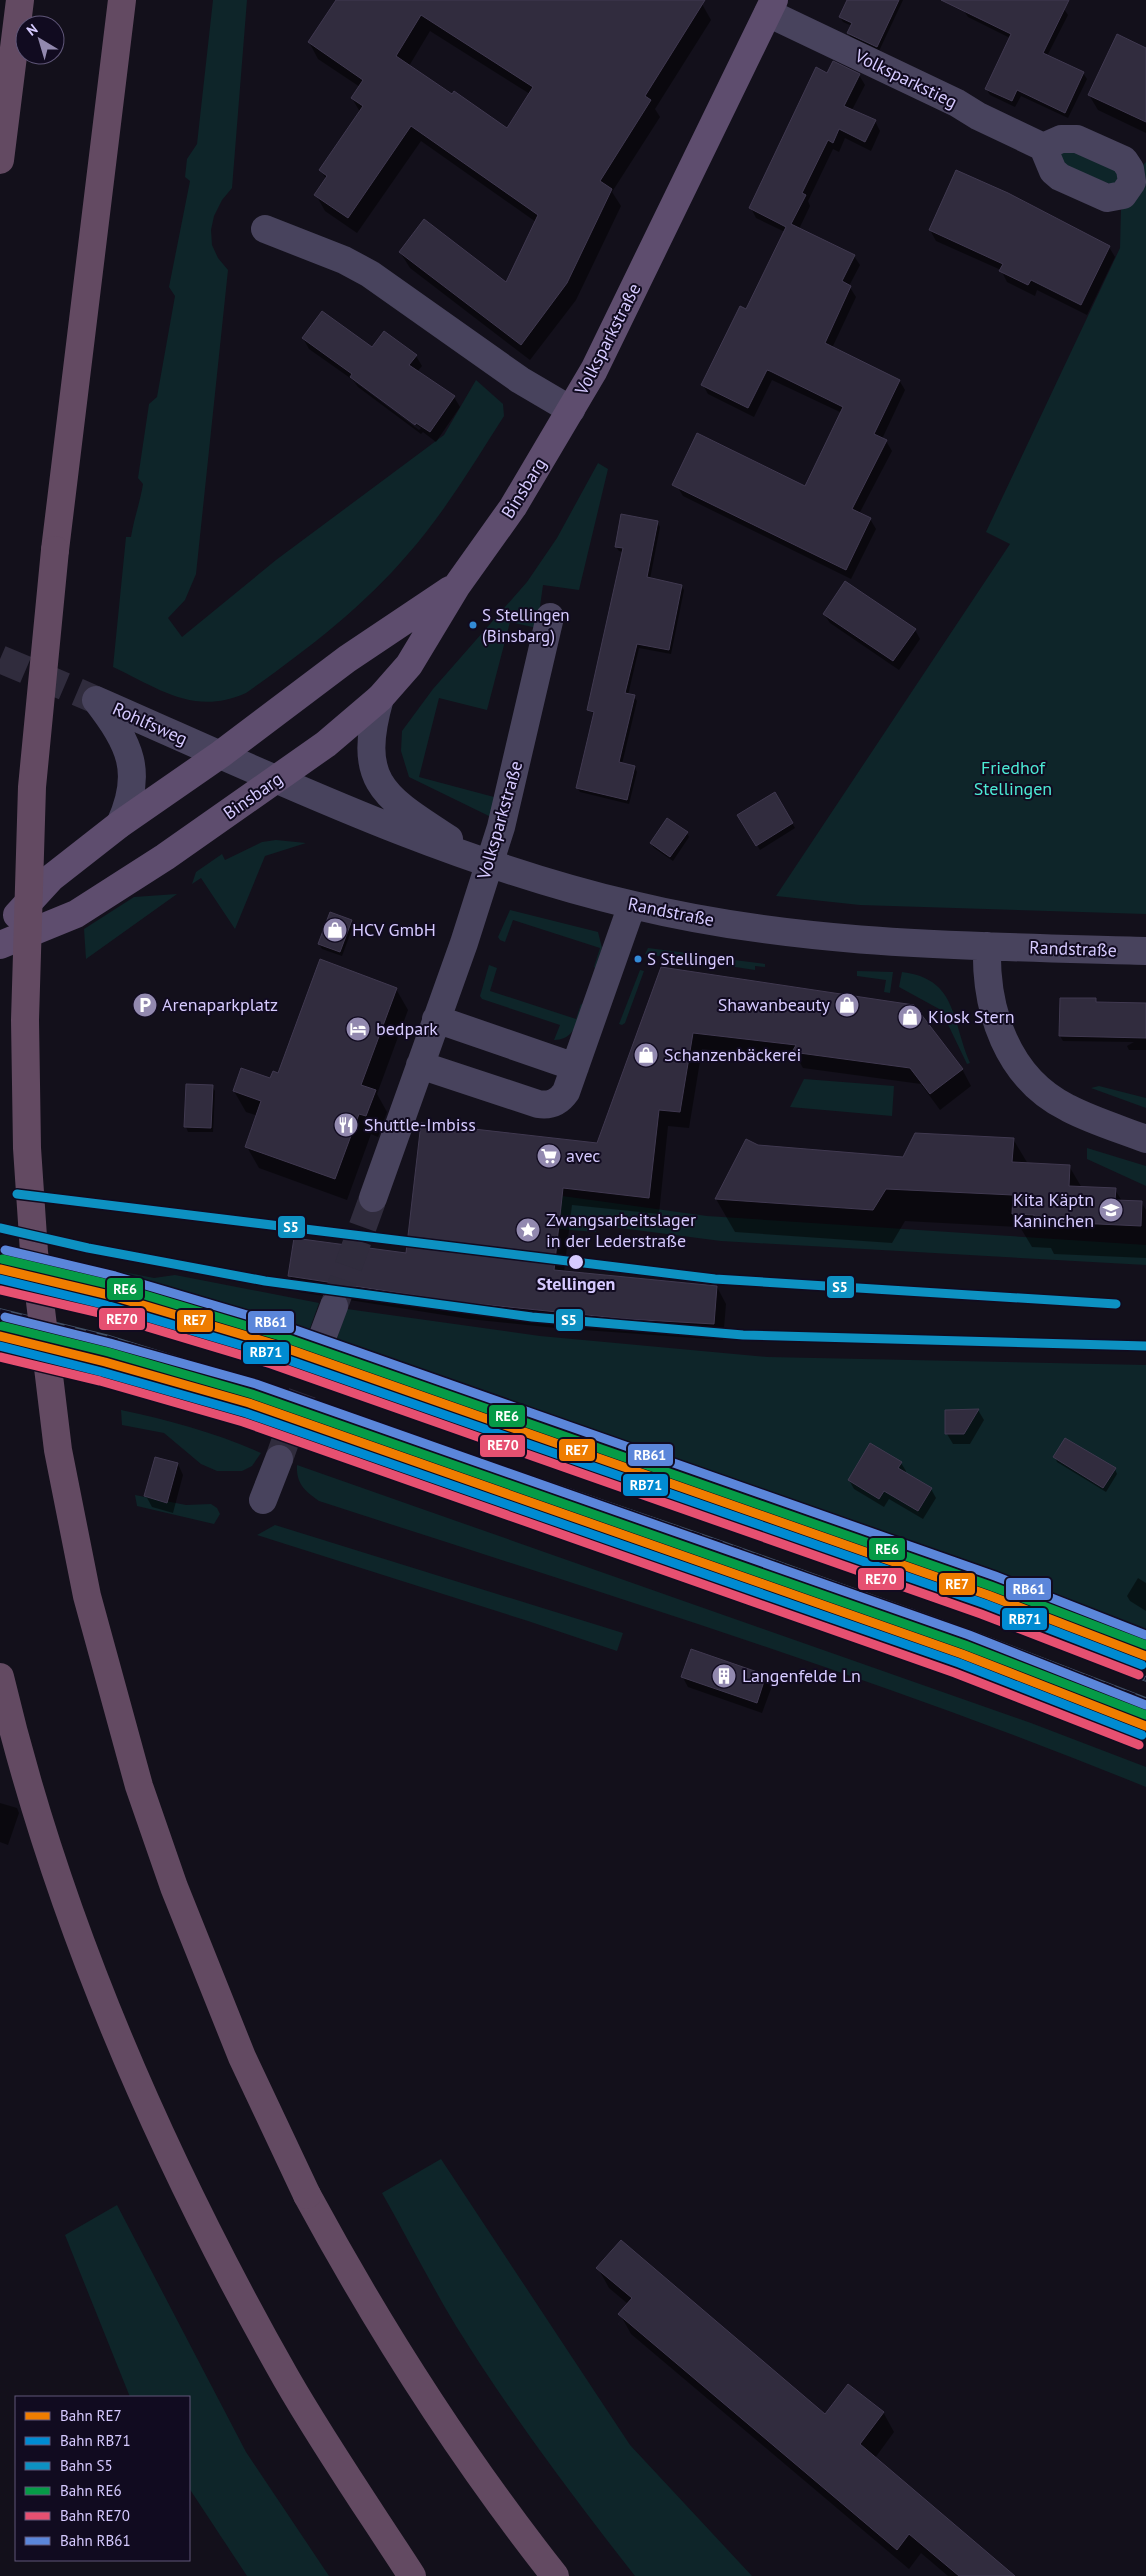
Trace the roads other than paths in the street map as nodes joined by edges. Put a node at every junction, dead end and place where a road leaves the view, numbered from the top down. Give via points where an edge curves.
1 (20, 0) edge
2 (122, 0) edge
3 (771, 7) edge
4 (1043, 148) dead end
5 (0, 160) edge
6 (265, 229) dead end
7 (571, 410) junction
8 (456, 587) junction
9 (550, 617) dead end
10 (380, 698) junction
11 (221, 754) junction
12 (277, 780) junction
13 (120, 824) junction
14 (488, 865) junction
15 (632, 905) junction
16 (0, 934) edge
17 (0, 945) edge
18 (988, 946) junction
19 (1146, 951) edge
20 (436, 1019) junction
21 (420, 1065) junction
22 (575, 1067) junction
23 (1146, 1139) edge
24 (373, 1198) tunnel mouth
25 (334, 1306) tunnel mouth
26 (319, 1346) tunnel mouth
27 (279, 1459) tunnel mouth
28 (262, 1500) dead end
29 (0, 1678) edge
30 (412, 2576) edge
31 (555, 2576) edge

1 - 5 highway
2 - 31 highway, bridge via 55,550 32,787 25,1020 27,1148 34,1252 58,1450 87,1596 139,1786 174,1887 242,2057 307,2195 358,2288 419,2384 526,2540
3 - 4 street, Volksparkstieg
3 - 7 main road, Volksparkstraße via 617,327
6 - 7 street, Volksparkstraße via 344,260 370,274 520,380
7 - 8 main road, Binsbarg via 513,507
8 - 10 main road, Binsbarg via 409,664
8 - 11 main road, Binsbarg via 347,659
9 - 14 street, Volksparkstraße via 502,826
10 - 12 main road, Binsbarg
10 - 14 street via 369,750 377,779 387,793 413,816
11 - 12 street, Randstraße
11 - 13 main road, Binsbarg
11 - 13 street, Rohlfsweg via 96,700 118,728 132,760 132,792
12 - 14 street, Randstraße via 398,832
12 - 17 main road, Binsbarg via 76,914
13 - 16 main road, Binsbarg via 51,878
14 - 15 street, Randstraße
14 - 20 street, Volksparkstraße
15 - 18 street, Randstraße via 842,940
15 - 22 street
18 - 19 street, Randstraße
18 - 23 street via 986,970 990,1000 1000,1032 1021,1070 1038,1088 1067,1108
20 - 21 street, Volksparkstraße
20 - 22 street
21 - 22 street via 544,1105 563,1096
21 - 24 street, Volksparkstraße
25 - 26 street
27 - 28 street
29 - 30 highway via 16,1744 80,1941 147,2104 212,2242 287,2380

